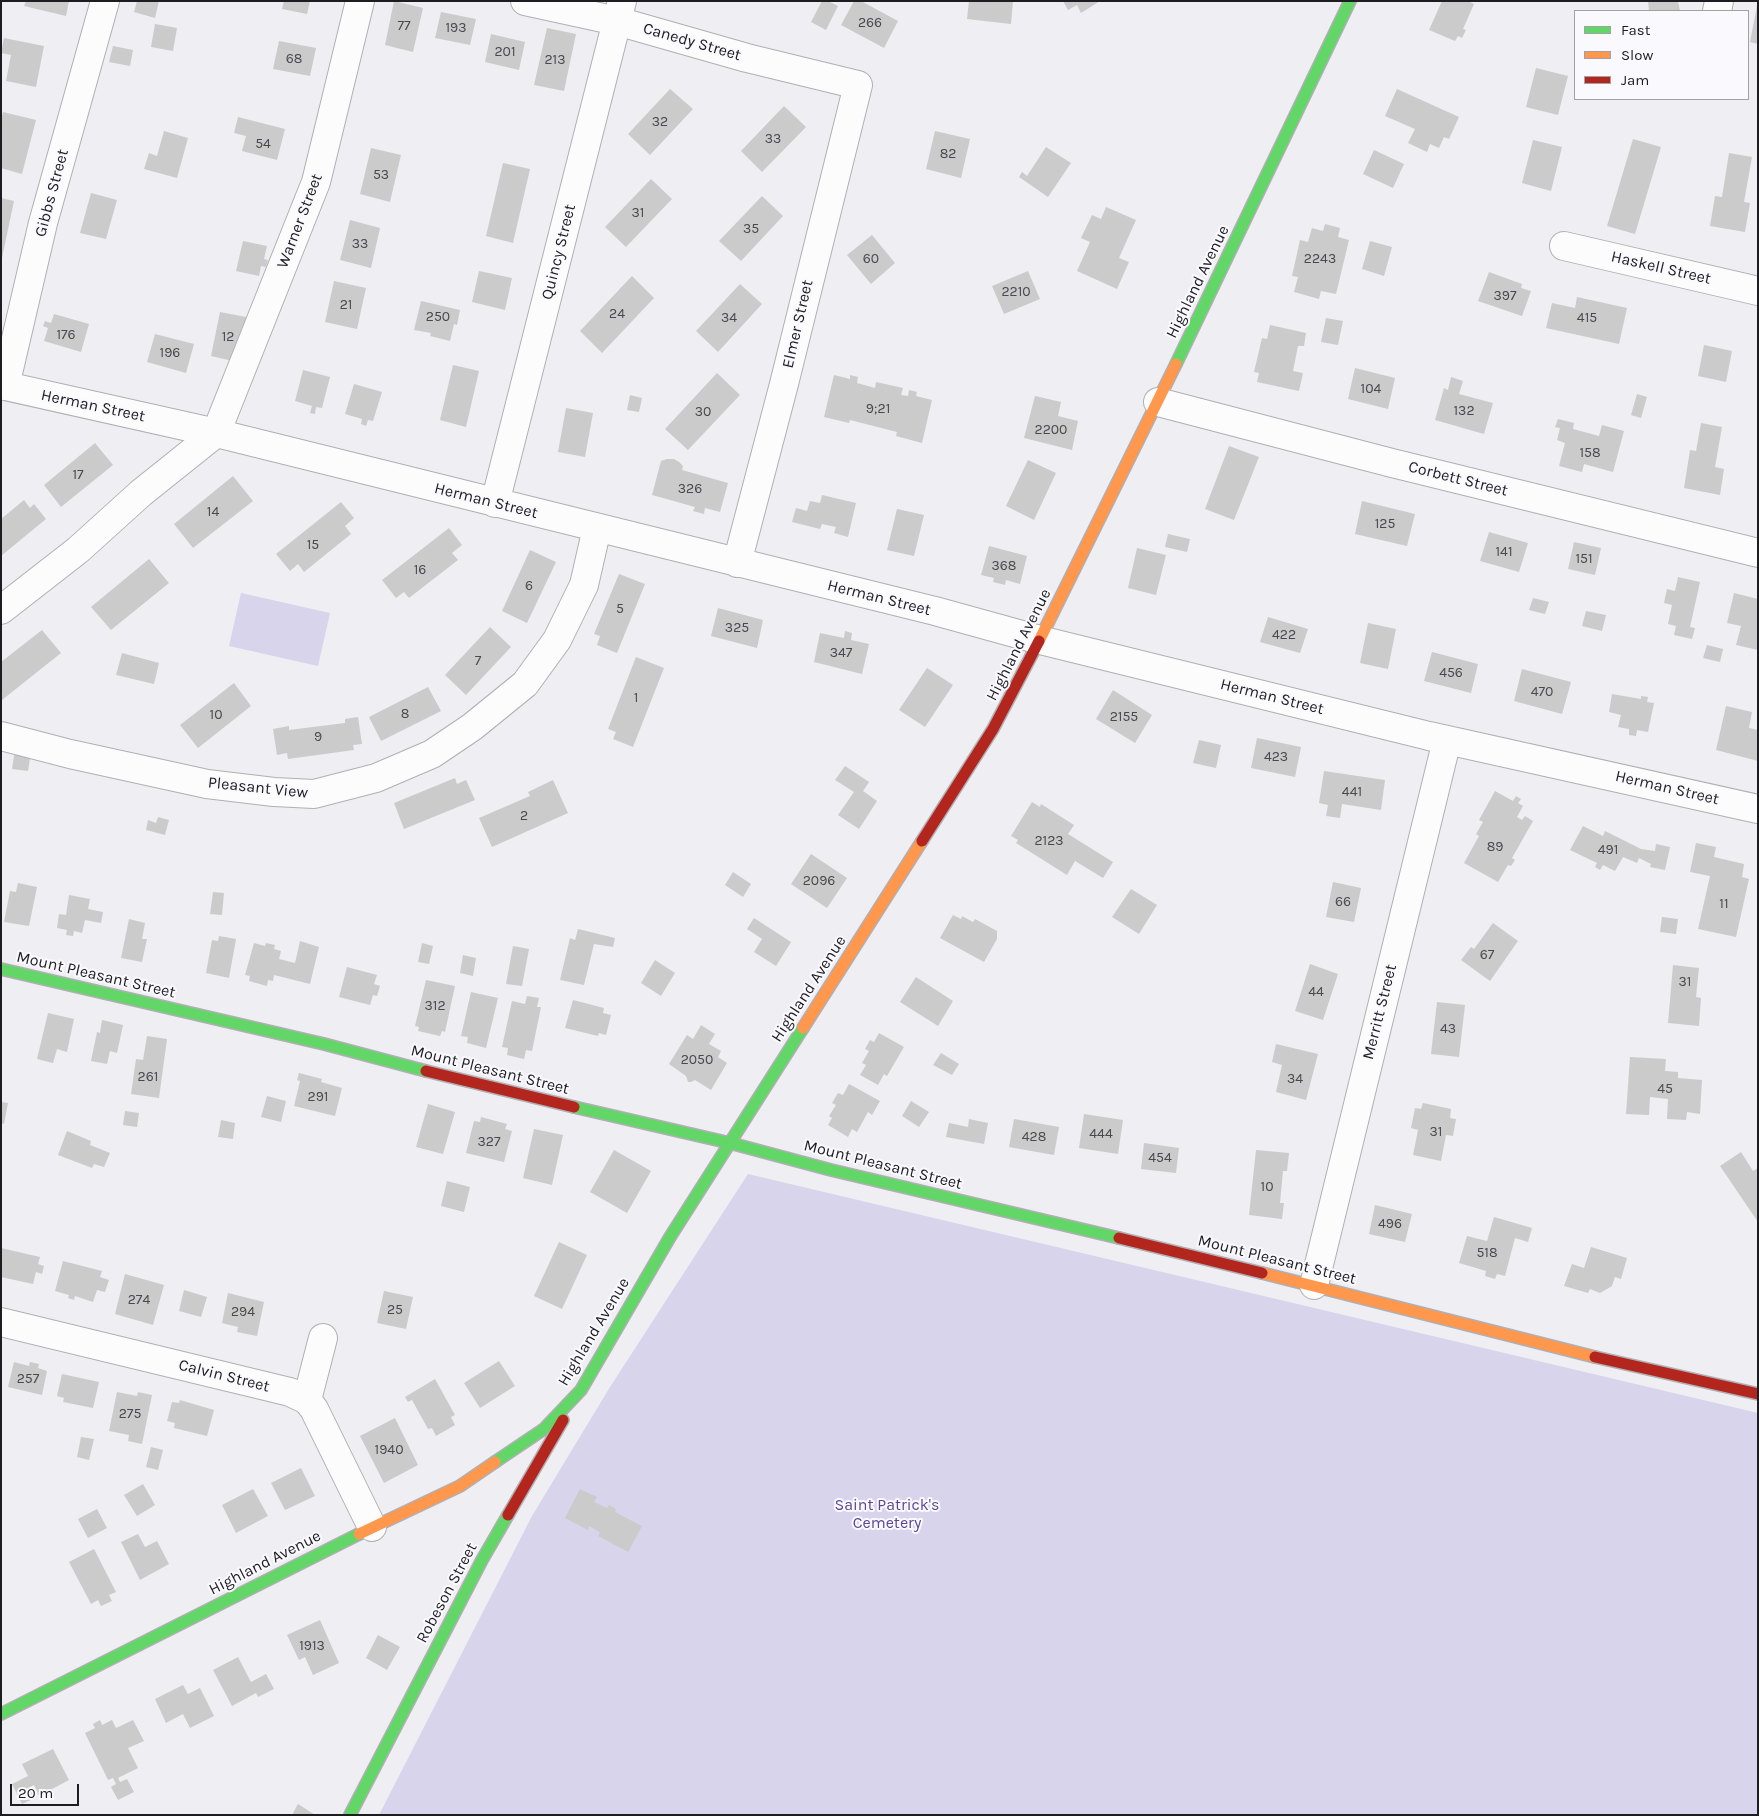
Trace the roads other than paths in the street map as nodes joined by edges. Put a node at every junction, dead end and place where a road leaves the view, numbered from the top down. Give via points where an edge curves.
1 (105, 1) edge
2 (360, 1) edge
3 (525, 1) edge
4 (1350, 1) edge
5 (620, 11) edge
6 (858, 85) joint
7 (1564, 246) dead end
8 (1758, 291) edge
9 (3, 386) edge
10 (1158, 402) junction
11 (216, 433) junction
12 (495, 503) junction
13 (597, 528) junction
14 (1758, 553) edge
15 (737, 562) junction
16 (1, 610) edge
17 (1040, 640) junction
18 (1, 736) edge
19 (1447, 740) junction
20 (1758, 810) edge
21 (1, 969) edge
22 (730, 1143) junction
23 (1314, 1285) junction
24 (1, 1322) edge
25 (323, 1338) dead end
26 (581, 1390) junction
27 (1758, 1394) edge
28 (308, 1400) junction
29 (372, 1527) junction
30 (1, 1714) edge
31 (350, 1815) edge

1 - 9 street, Gibbs Street via 43,223
2 - 11 street, Warner Street via 316,182
3 - 5 street, Canedy Street
4 - 10 street, Highland Avenue
5 - 6 street, Canedy Street via 747,58
5 - 12 street, Quincy Street
6 - 15 street, Elmer Street
7 - 8 street, Haskell Street
9 - 11 street, Herman Street
10 - 14 street, Corbett Street
10 - 17 street, Highland Avenue
11 - 12 street, Herman Street
11 - 16 street via 141,493 78,550
12 - 13 street, Herman Street
13 - 15 street, Herman Street
13 - 18 street, Pleasant View via 584,585 558,640 525,684 432,754 376,778 314,794 274,792 207,784
15 - 17 street, Herman Street
17 - 19 street, Herman Street
17 - 22 street, Highland Avenue via 994,729
19 - 20 street, Herman Street
19 - 23 street, Merritt Street
21 - 22 street, Mount Pleasant Street
22 - 23 street, Mount Pleasant Street
22 - 26 street, Highland Avenue via 670,1237
23 - 27 street, Mount Pleasant Street via 1566,1350
24 - 28 street, Calvin Street via 290,1392
25 - 28 street
26 - 29 street, Highland Avenue via 544,1429 492,1466 460,1486
26 - 31 street, Robeson Street via 482,1560
28 - 29 street
29 - 30 street, Highland Avenue

